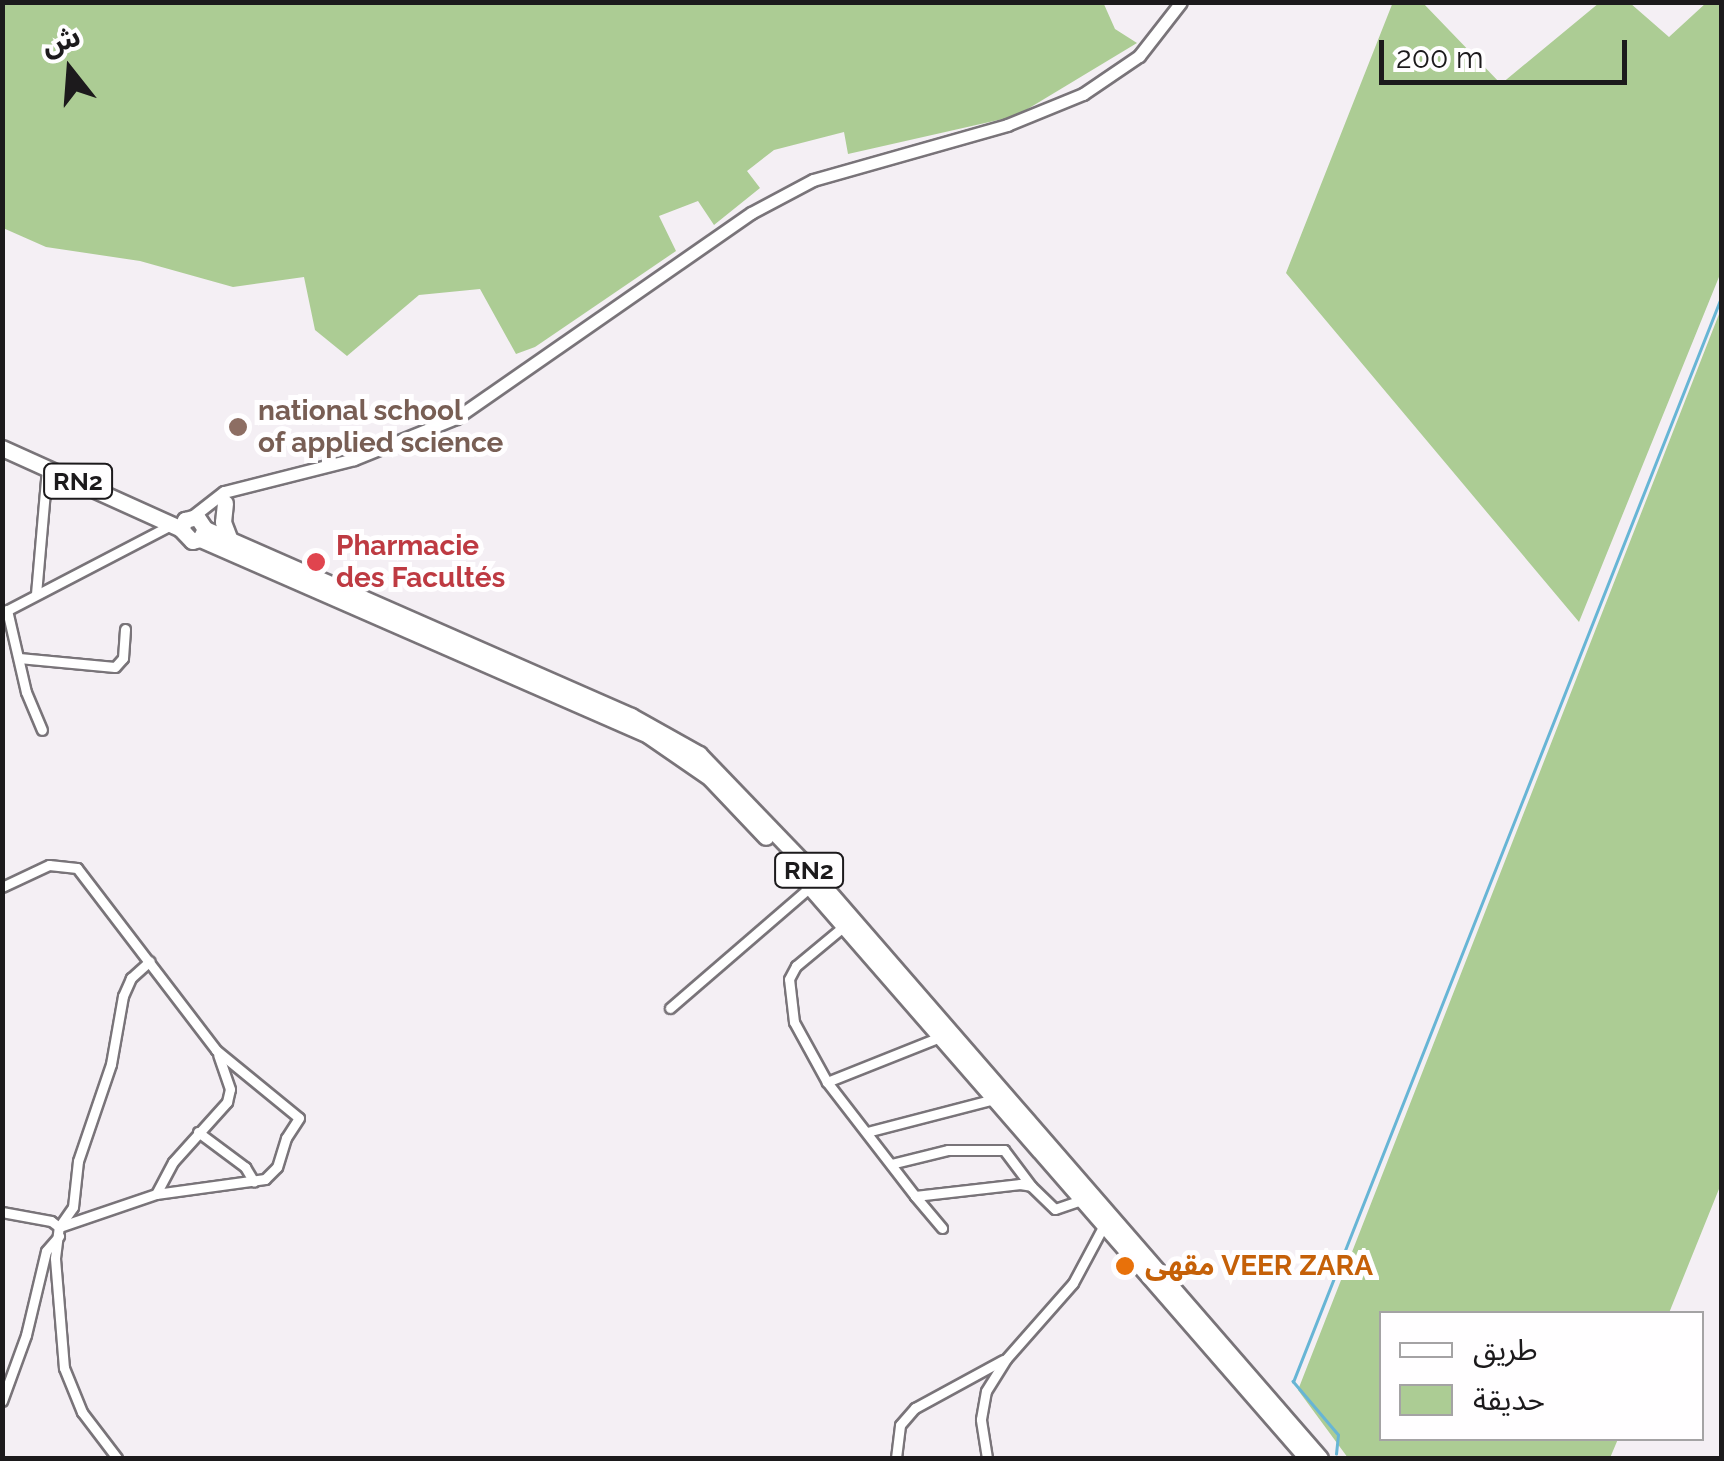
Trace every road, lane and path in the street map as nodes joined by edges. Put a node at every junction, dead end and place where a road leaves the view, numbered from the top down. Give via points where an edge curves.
1 (1182, 2) edge
2 (2, 448) edge
3 (47, 468) junction
4 (237, 489) junction
5 (225, 503) junction
6 (191, 526) junction
7 (230, 540) junction
8 (36, 594) junction
9 (5, 611) edge
10 (125, 629) dead end
11 (19, 658) junction
12 (42, 730) dead end
13 (810, 887) junction
14 (2, 888) edge
15 (843, 928) junction
16 (150, 961) junction
17 (670, 1008) dead end
18 (940, 1037) junction
19 (216, 1050) junction
20 (827, 1082) junction
21 (995, 1099) junction
22 (198, 1132) junction
23 (867, 1132) junction
24 (891, 1164) junction
25 (254, 1182) junction
26 (1030, 1186) junction
27 (156, 1194) junction
28 (915, 1196) junction
29 (1084, 1200) junction
30 (2, 1212) edge
31 (1104, 1223) junction
32 (942, 1228) dead end
33 (59, 1232) junction
34 (1006, 1358) junction
35 (2, 1401) edge
36 (117, 1458) edge
37 (896, 1458) edge
38 (986, 1458) edge
39 (1307, 1458) edge
40 (1320, 1458) edge

1 - 4 street via 1139,56 1083,94 1007,126 812,180 767,203 456,418 354,459
2 - 3 highway, RN2
3 - 6 highway, RN2
3 - 8 street
4 - 5 street
4 - 6 street via 215,496
5 - 6 street
5 - 7 highway
6 - 7 highway, RN2
6 - 8 street
6 - 13 highway, RN2 via 658,741 710,778
7 - 40 highway, RN2 via 631,716 699,754 811,872
8 - 9 street
9 - 11 street
10 - 11 street via 123,658 115,667
11 - 12 street
13 - 15 highway, RN2
13 - 17 street
14 - 16 street via 49,865 73,866
15 - 18 highway, RN2
15 - 20 street via 796,966 790,979 794,1022
16 - 19 street
16 - 33 street via 123,996 112,1064
18 - 20 street
18 - 21 highway, RN2
19 - 22 street via 230,1096
19 - 25 street via 299,1118 272,1175
20 - 23 street
21 - 23 street
21 - 29 highway, RN2
22 - 25 street via 245,1167
22 - 27 street
23 - 24 street
24 - 26 street via 948,1150 1004,1150
24 - 28 street
25 - 27 street
26 - 28 street
26 - 29 street via 1054,1209
27 - 33 street
28 - 32 street
29 - 31 highway, RN2
30 - 33 street via 51,1221
31 - 34 street via 1073,1283
31 - 39 highway, RN2
33 - 35 street via 46,1250
33 - 36 street via 64,1368 82,1412
34 - 37 street via 915,1408 900,1425
34 - 38 street via 981,1408

